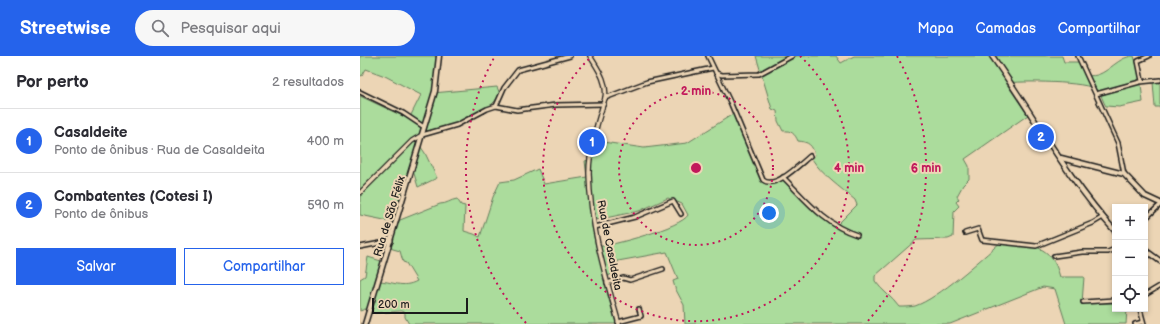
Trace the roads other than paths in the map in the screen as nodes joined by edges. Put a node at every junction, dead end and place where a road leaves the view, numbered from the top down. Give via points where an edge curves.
1 (439, 56) edge
2 (570, 56) edge
3 (590, 56) edge
4 (708, 56) edge
5 (792, 56) edge
6 (992, 56) edge
7 (1078, 56) edge
8 (1149, 56) edge
9 (713, 68) junction
10 (716, 73) junction
11 (1160, 80) edge
12 (1142, 81) junction
13 (360, 92) edge
14 (1096, 94) junction
15 (605, 98) junction
16 (604, 104) junction
17 (496, 106) junction
18 (424, 128) junction
19 (422, 135) junction
20 (810, 156) dead end
21 (1060, 158) junction
22 (1124, 174) junction
23 (783, 177) junction
24 (360, 192) edge
25 (1160, 204) edge
26 (681, 214) dead end
27 (1148, 215) edge
28 (1103, 217) junction
29 (595, 227) junction
30 (1112, 228) edge
31 (965, 233) dead end
32 (857, 235) dead end
33 (390, 241) junction
34 (360, 247) edge
35 (1112, 250) edge
36 (1148, 252) edge
37 (1054, 256) dead end
38 (1160, 262) edge
39 (663, 269) dead end
40 (607, 283) junction
41 (1160, 286) edge
42 (1148, 294) edge
43 (1112, 300) edge
44 (1083, 302) dead end
45 (639, 309) dead end
46 (1141, 312) edge
47 (618, 323) edge
48 (1144, 323) edge
49 (365, 324) edge
50 (1135, 324) edge

1 - 18 main road, Rua de São Félix via 438,82
2 - 17 street via 518,70 504,88
3 - 15 street, Rua de Casaldeita via 605,85
4 - 9 street
5 - 10 street via 759,74
6 - 21 main road
7 - 14 street
8 - 12 street via 1138,62
9 - 10 street
9 - 15 street via 647,82
10 - 23 street via 763,180 772,183
11 - 12 street
12 - 14 street
13 - 18 street via 403,113
14 - 22 street via 1118,143
15 - 16 street, Rua de Casaldeita
16 - 17 street via 556,105 517,110
16 - 29 street, Rua de Casaldeita via 589,173
17 - 19 street via 457,125
18 - 19 main road, Rua de São Félix
19 - 24 street via 412,141
19 - 33 main road, Rua de São Félix
20 - 23 street
21 - 22 main road
21 - 28 main road
22 - 25 main road via 1145,196
23 - 32 street via 827,221
25 - 27 street
26 - 29 street via 673,201 635,217
28 - 30 main road
28 - 31 street via 1036,246 982,240 978,229
29 - 40 street, Rua de Casaldeita
33 - 34 street
33 - 49 main road, Rua de São Félix
35 - 37 street
36 - 38 main road
39 - 40 street via 630,280 623,278
40 - 47 street, Rua de Casaldeita
41 - 42 street
43 - 44 street
45 - 47 street via 641,316
46 - 48 street
48 - 50 street

